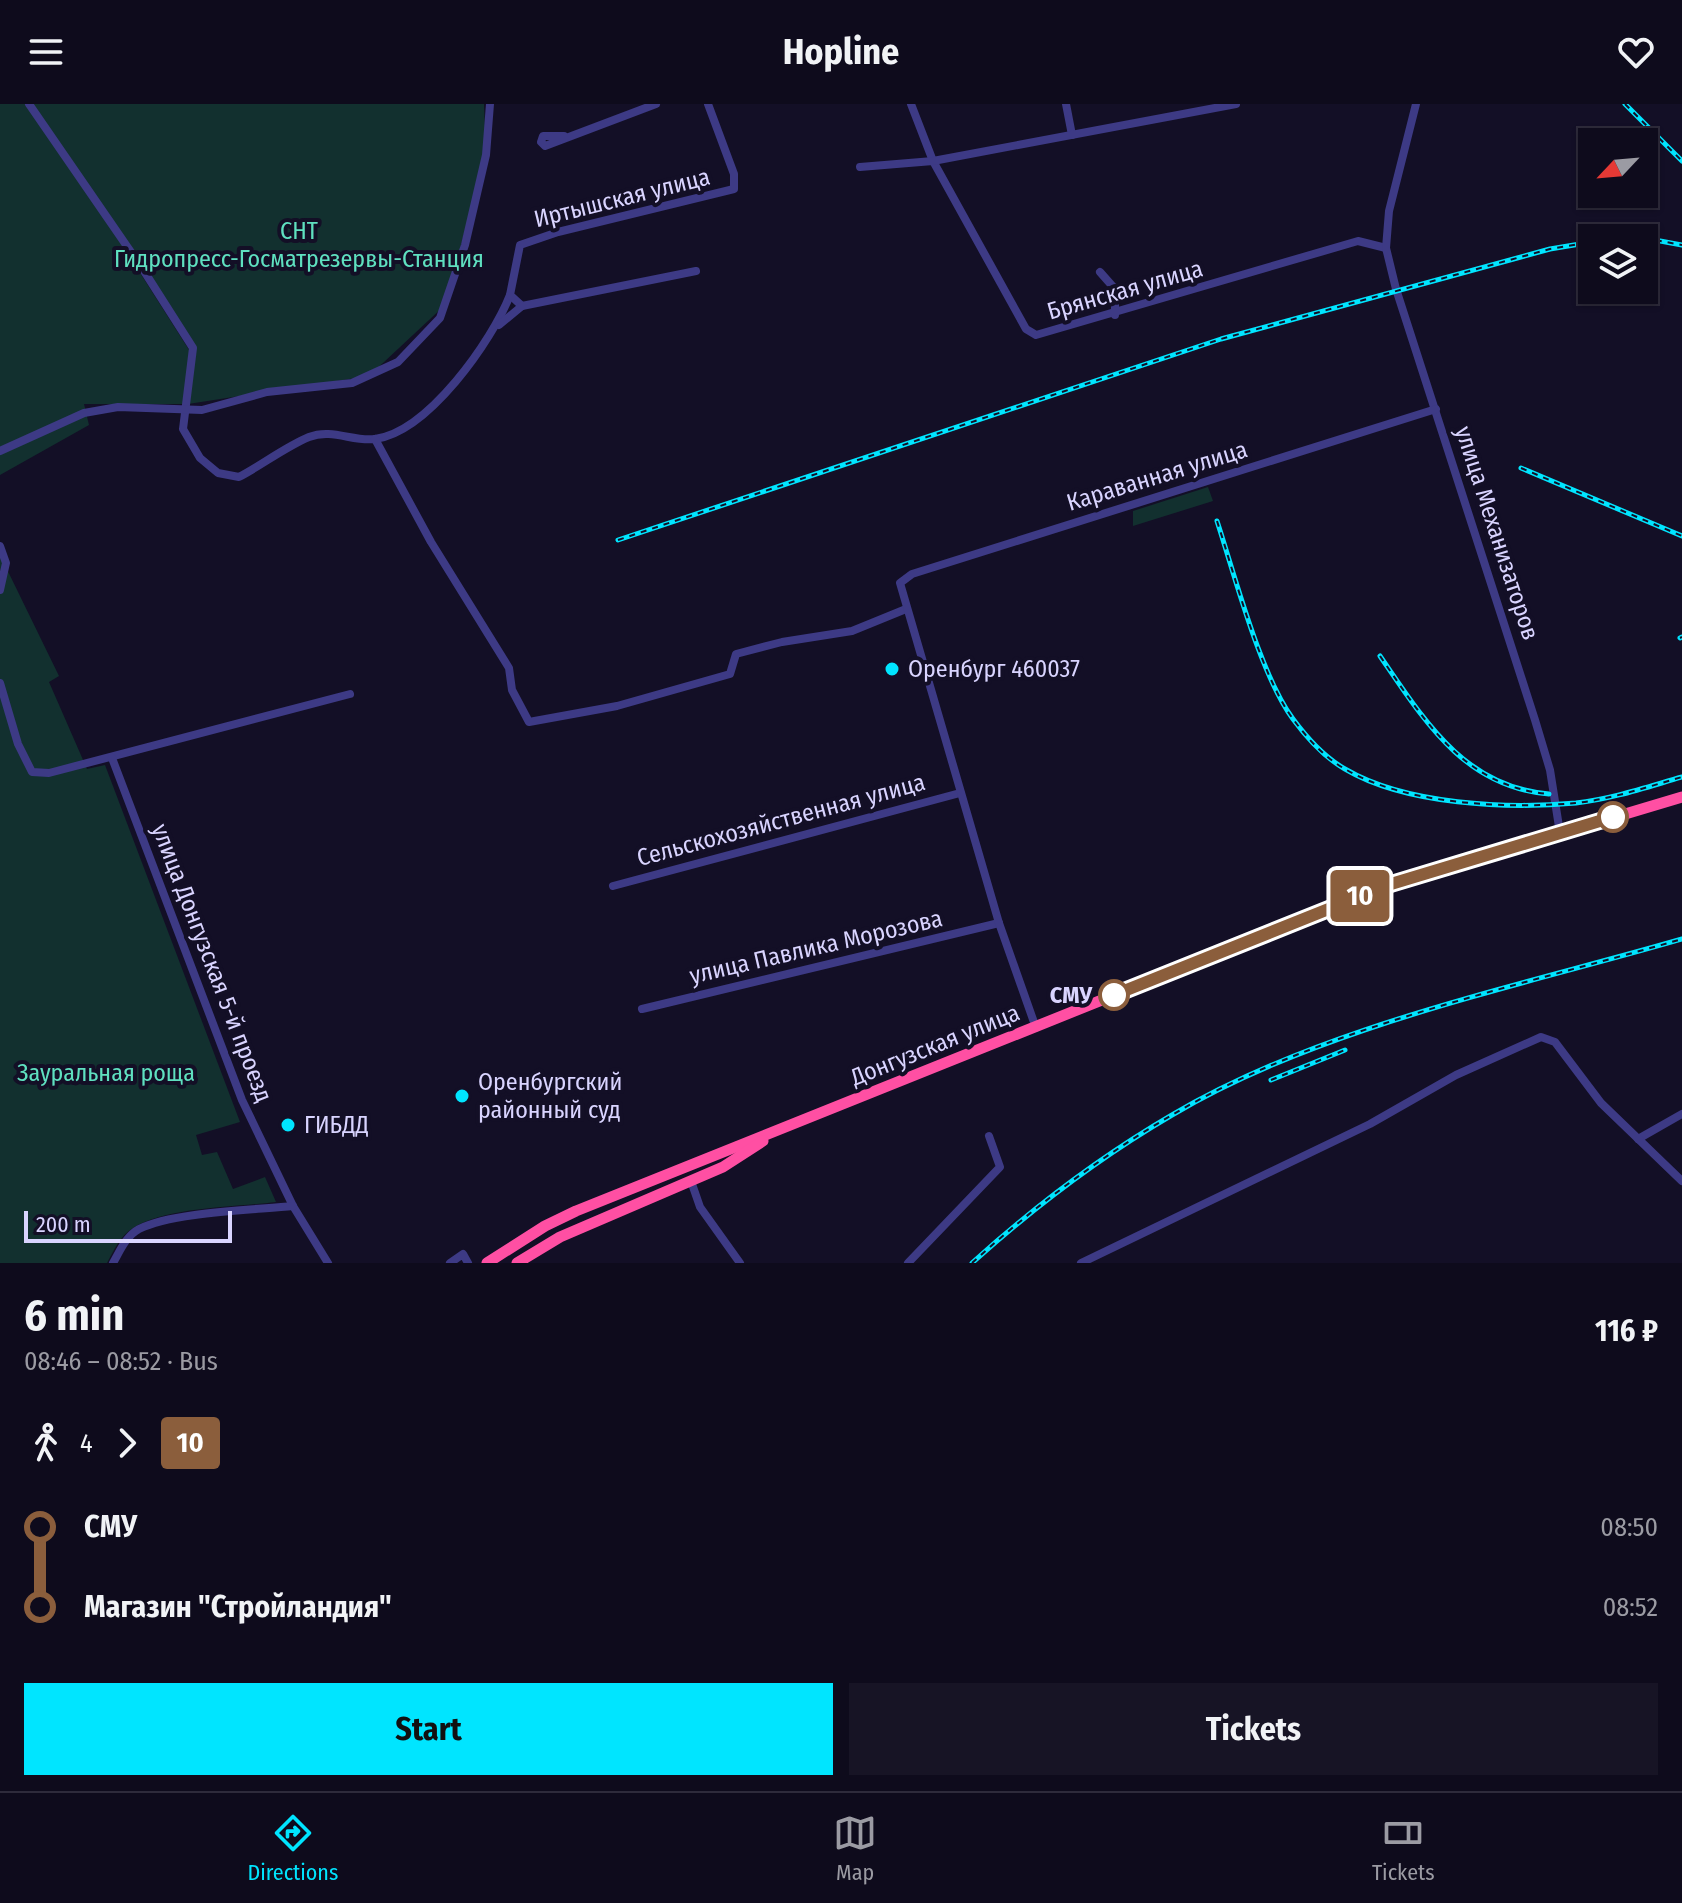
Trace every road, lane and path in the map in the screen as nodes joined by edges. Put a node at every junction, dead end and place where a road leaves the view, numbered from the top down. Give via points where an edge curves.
1 (29, 104) edge
2 (490, 104) edge
3 (656, 104) edge
4 (708, 104) edge
5 (911, 104) edge
6 (1066, 104) edge
7 (1236, 104) edge
8 (1416, 104) edge
9 (1072, 135) junction
10 (564, 136) dead end
11 (933, 161) junction
12 (860, 167) dead end
13 (1386, 248) junction
14 (696, 271) dead end
15 (1100, 272) dead end
16 (510, 295) junction
17 (522, 306) junction
18 (1115, 315) junction
19 (498, 325) junction
20 (1436, 409) junction
21 (187, 410) junction
22 (375, 439) junction
23 (0, 451) edge
24 (0, 546) edge
25 (0, 590) edge
26 (906, 609) junction
27 (0, 683) edge
28 (350, 694) dead end
29 (112, 758) junction
30 (960, 793) junction
31 (1682, 797) edge
32 (1560, 833) junction
33 (613, 886) dead end
34 (999, 923) junction
35 (642, 1009) dead end
36 (1036, 1028) junction
37 (1682, 1114) edge
38 (773, 1133) junction
39 (989, 1136) dead end
40 (1638, 1139) junction
41 (691, 1181) junction
42 (1682, 1181) edge
43 (293, 1206) junction
44 (113, 1263) edge
45 (328, 1263) edge
46 (450, 1263) edge
47 (468, 1263) edge
48 (487, 1263) edge
49 (517, 1263) edge
50 (740, 1263) edge
51 (908, 1263) edge
52 (1081, 1263) edge

1 - 21 street via 193,348
2 - 21 street via 486,155 465,245 440,318 398,362 352,383 267,392
3 - 10 street
4 - 16 street, Иртышская улица via 734,174 734,189 520,245
5 - 11 street, Брянская улица
6 - 9 street
7 - 9 street
8 - 13 street via 1389,211
9 - 11 street
11 - 12 street
11 - 18 street, Брянская улица via 1026,329 1047,334
13 - 18 street, Брянская улица via 1358,241
13 - 20 street, улица Механизаторов
14 - 17 street
15 - 18 street via 1115,289
16 - 17 street
16 - 19 street
17 - 19 street
19 - 22 street via 417,420
20 - 26 street, Караванная улица via 905,577 900,591
20 - 32 street, улица Механизаторов via 1550,770
21 - 22 street via 183,429 200,458 218,473 239,477 309,437 337,433
21 - 23 street via 118,407 84,413
22 - 26 street via 509,668 512,690 529,722 690,688 730,674 736,654 852,631
24 - 25 street via 6,563
26 - 30 street
27 - 29 street via 32,772
28 - 29 street
29 - 43 street, улица Донгузская 5-й проезд via 242,1100
30 - 33 street, Сельскохозяйственная улица
30 - 34 street
31 - 32 highway, Донгузская улица
32 - 36 highway, Донгузская улица via 1391,884
34 - 35 street, улица Павлика Морозова
34 - 36 street
36 - 38 highway, Донгузская улица
37 - 40 street
38 - 41 highway via 748,1153
38 - 48 highway, Донгузская улица via 566,1216
39 - 51 street via 1000,1167
40 - 42 street
40 - 52 street via 1601,1103 1555,1042 1541,1037
41 - 49 highway via 540,1247
41 - 50 street via 700,1207
43 - 44 street via 138,1229
43 - 45 street, улица Донгузская 5-й проезд
46 - 47 street via 463,1254

